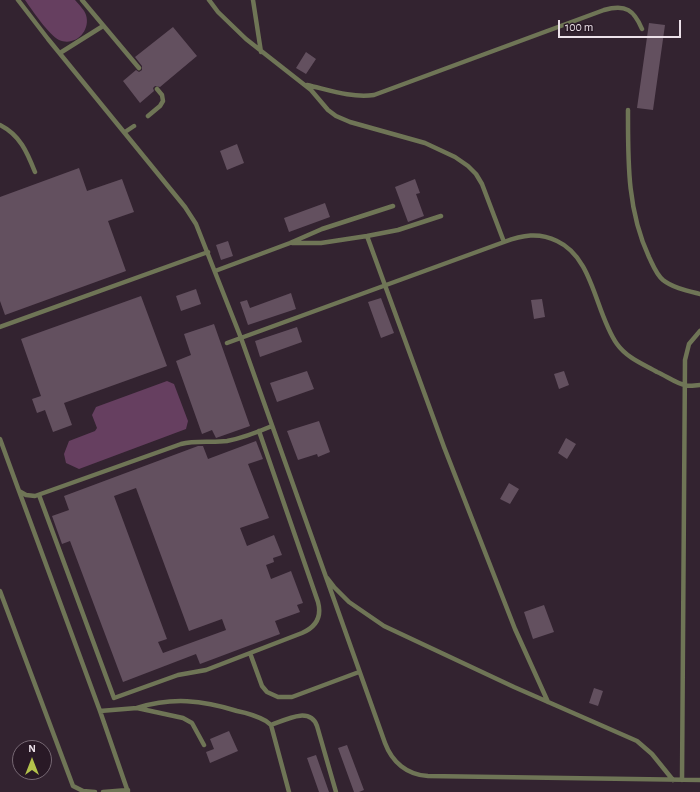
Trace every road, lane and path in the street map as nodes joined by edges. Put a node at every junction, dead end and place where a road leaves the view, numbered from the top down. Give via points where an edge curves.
1 (18, 0) edge
2 (82, 0) edge
3 (209, 0) edge
4 (253, 0) edge
5 (103, 26) junction
6 (642, 30) dead end
7 (261, 52) junction
8 (60, 53) junction
9 (139, 68) dead end
10 (305, 85) junction
11 (157, 89) dead end
12 (628, 110) dead end
13 (148, 116) dead end
14 (0, 125) edge
15 (134, 126) dead end
16 (125, 132) junction
17 (35, 172) dead end
18 (393, 206) dead end
19 (441, 216) dead end
20 (367, 236) junction
21 (504, 242) junction
22 (290, 243) junction
23 (208, 252) junction
24 (215, 271) junction
25 (386, 285) junction
26 (700, 294) edge
27 (0, 327) edge
28 (700, 331) edge
29 (240, 338) junction
30 (227, 343) dead end
31 (700, 385) edge
32 (685, 386) junction
33 (272, 426) junction
34 (259, 432) junction
35 (0, 439) edge
36 (19, 490) junction
37 (39, 495) junction
38 (323, 573) junction
39 (0, 591) edge
40 (250, 653) junction
41 (359, 672) junction
42 (548, 702) junction
43 (137, 708) junction
44 (100, 711) junction
45 (271, 724) junction
46 (204, 745) dead end
47 (674, 780) junction
48 (682, 780) junction
49 (700, 780) edge
50 (73, 786) junction
51 (128, 791) edge
52 (76, 792) edge
53 (95, 792) edge
54 (103, 792) edge
55 (289, 792) edge
56 (336, 792) edge

1 - 8 lane
2 - 5 lane
3 - 7 lane
4 - 7 lane
5 - 8 lane
5 - 9 lane
6 - 10 lane via 634,14 616,7 374,95 351,95
7 - 10 lane
8 - 16 lane
10 - 21 lane via 340,119 425,143 464,162 482,184
11 - 13 lane via 163,101
12 - 26 lane via 629,184 645,248 664,280 673,286
14 - 17 lane via 12,131 20,140
15 - 16 lane
16 - 23 lane via 193,218
18 - 22 lane via 322,229
19 - 20 lane via 398,230
20 - 22 lane via 321,243
20 - 25 lane
21 - 25 lane
21 - 32 lane via 524,235 535,235 553,239 570,248 583,265 608,329 620,348 636,360
22 - 24 lane
23 - 24 lane
23 - 27 lane
24 - 29 lane
25 - 29 lane
25 - 42 lane via 444,447 515,629
28 - 32 lane via 690,341 687,349
29 - 30 lane
29 - 33 lane
31 - 32 lane
32 - 48 lane
33 - 34 lane
33 - 38 lane
34 - 37 lane via 227,441 192,441 180,444
34 - 40 lane via 320,612 318,620 307,631
35 - 36 lane
36 - 37 lane via 29,496
36 - 44 lane
37 - 40 lane via 114,698 178,675 206,670
38 - 41 lane
38 - 42 lane via 344,597 377,622
39 - 50 lane
40 - 41 lane via 262,686 278,697 296,696
41 - 47 lane via 388,751 400,766 417,774
42 - 47 lane via 640,743
43 - 44 lane
43 - 45 lane via 162,701 197,701 256,716
43 - 46 lane via 188,720
44 - 51 lane
45 - 55 lane
45 - 56 lane via 298,716 314,719
47 - 48 lane
48 - 49 lane
50 - 52 lane
50 - 53 lane via 83,791
51 - 54 lane

